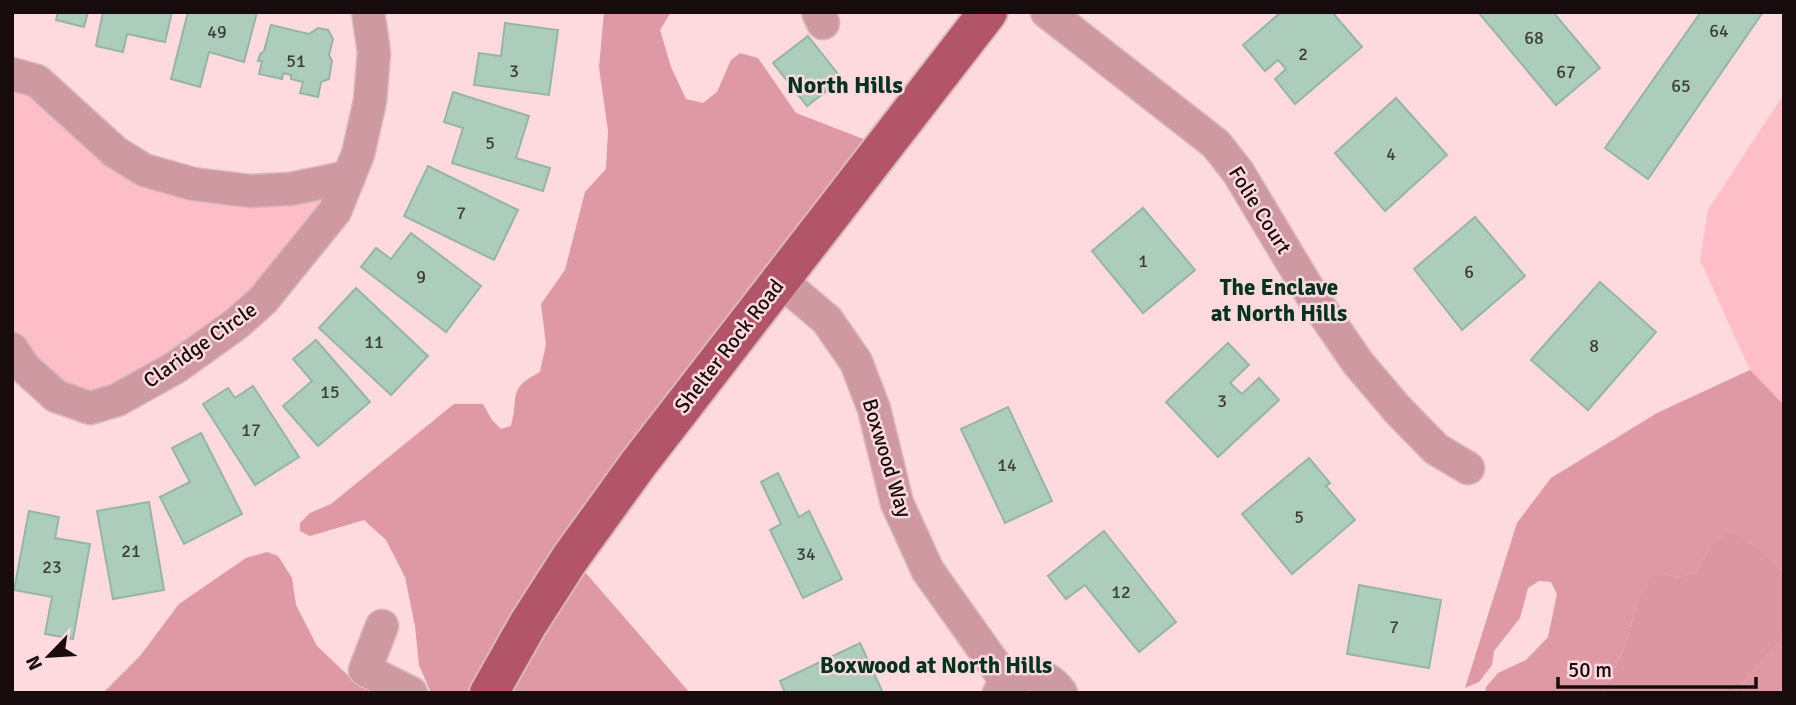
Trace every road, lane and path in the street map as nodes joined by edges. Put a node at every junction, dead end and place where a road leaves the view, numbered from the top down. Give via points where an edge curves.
1 (368, 12) edge
2 (988, 12) edge
3 (1047, 12) edge
4 (12, 74) edge
5 (348, 177) junction
6 (780, 280) junction
7 (12, 349) edge
8 (1468, 468) dead end
9 (382, 626) dead end
10 (1003, 687) edge
11 (411, 693) edge
12 (489, 693) edge
13 (1061, 693) edge

1 - 5 street, Claridge Circle via 374,52 370,101
2 - 6 main road, Shelter Rock Road
3 - 8 street, Folie Court via 1216,144 1358,363 1436,449
4 - 5 street via 37,81 115,152 144,170 193,184 250,191 291,189
5 - 7 street, Claridge Circle via 335,211 263,300 176,367 117,400 90,408 57,396 24,367
6 - 10 street, Boxwood Way via 827,320 856,362 874,409 897,503 928,571
6 - 12 main road, Shelter Rock Road via 571,557
9 - 11 street via 365,670
10 - 13 street, Boxwood Way via 1030,673 1053,682

